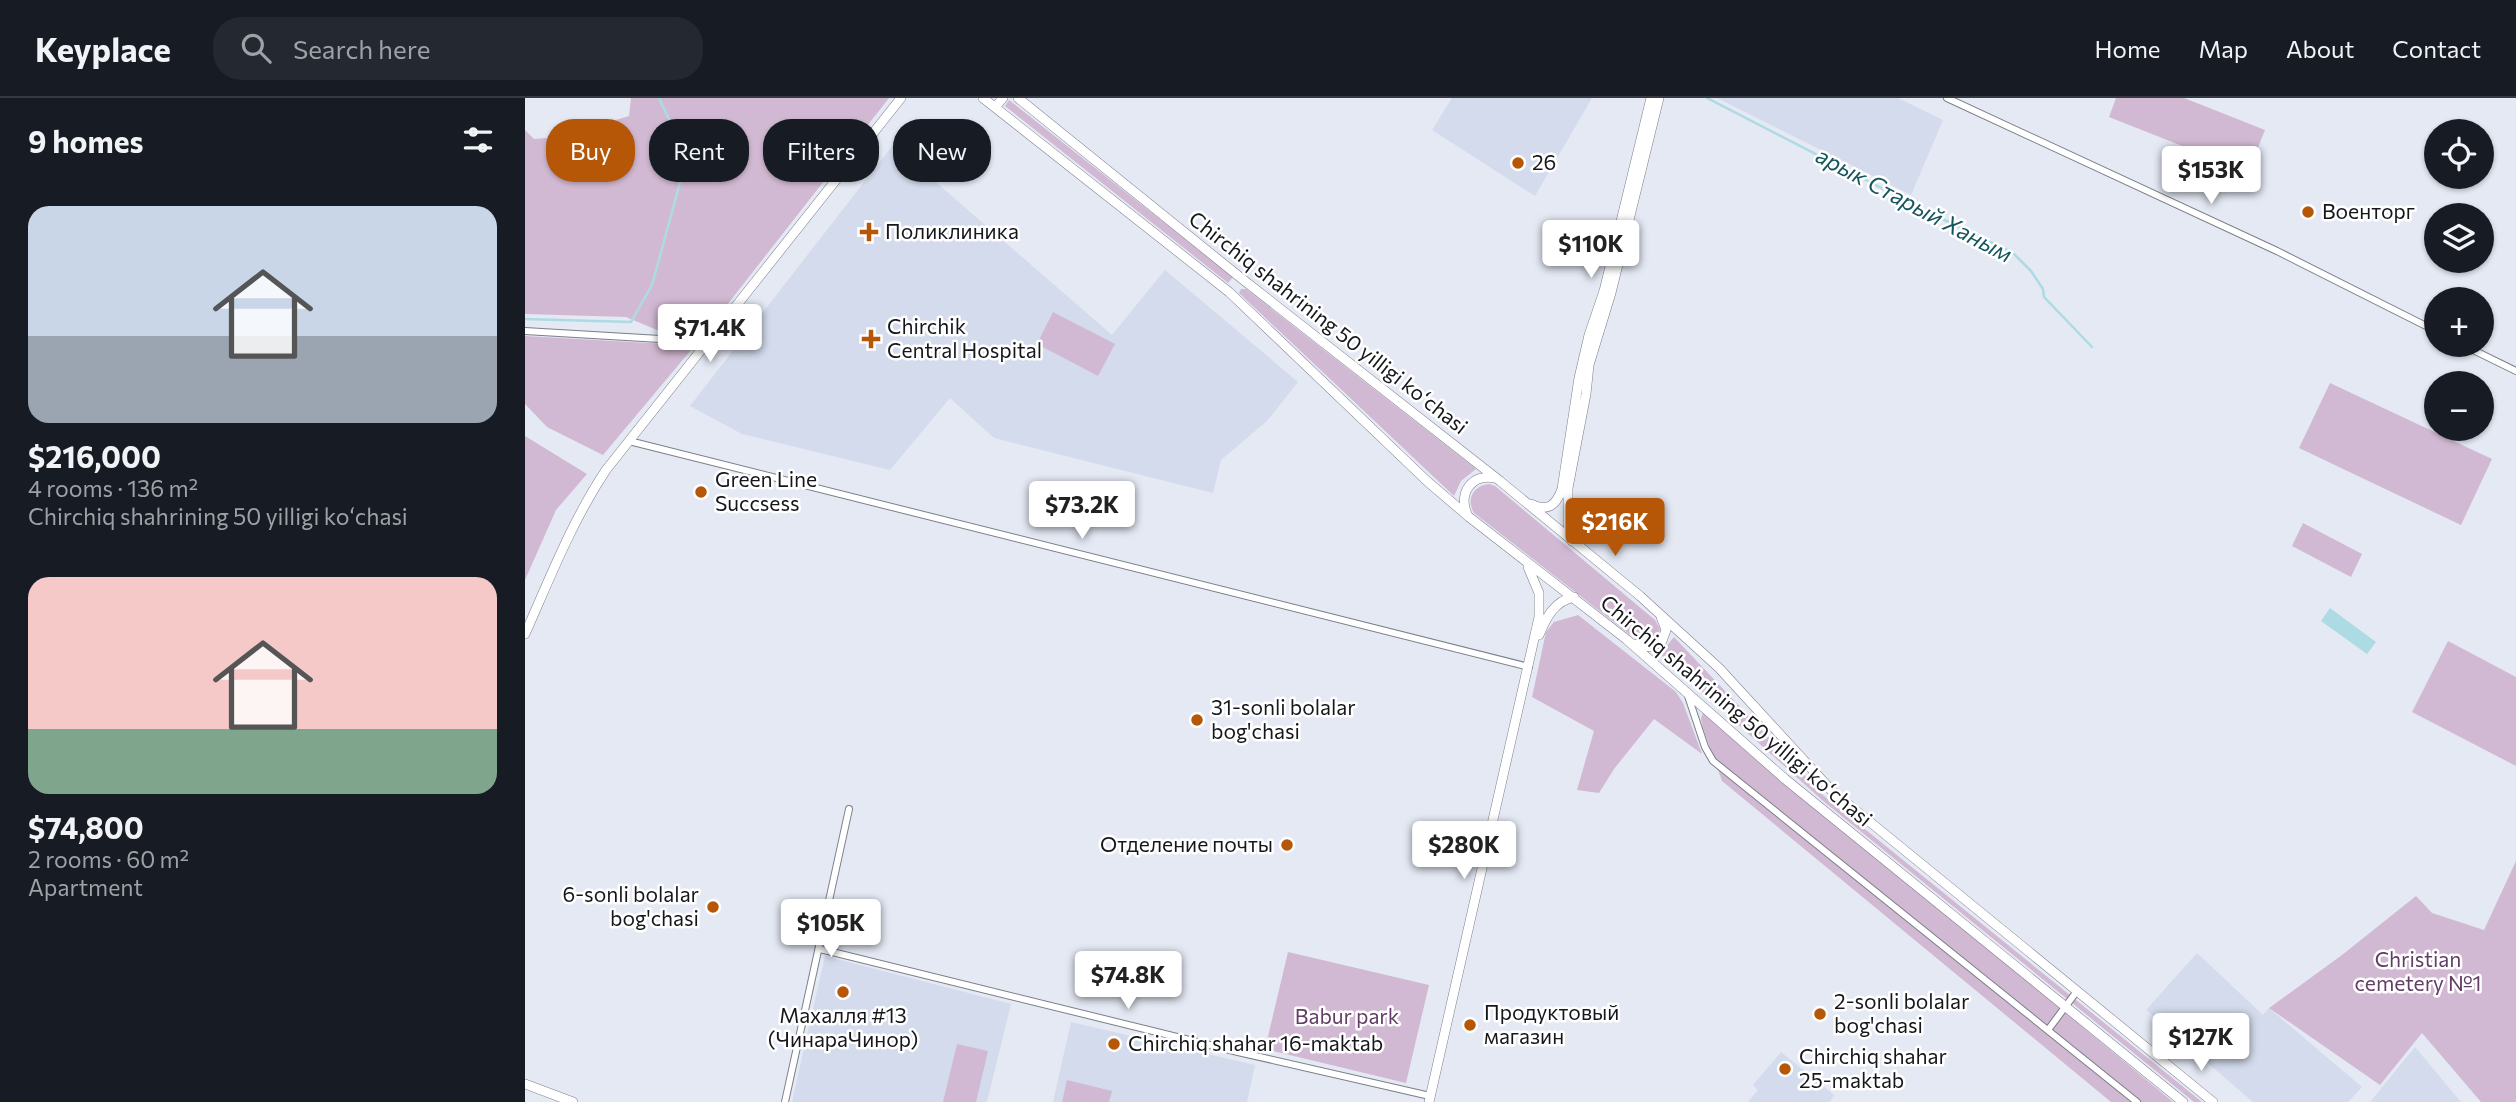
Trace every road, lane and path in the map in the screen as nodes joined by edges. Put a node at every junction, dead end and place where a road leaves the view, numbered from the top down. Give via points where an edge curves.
1 (901, 98) edge
2 (983, 98) edge
3 (1003, 98) edge
4 (1018, 98) edge
5 (1651, 98) edge
6 (1659, 98) edge
7 (1947, 98) edge
8 (995, 107) junction
9 (1241, 278) junction
10 (1229, 292) junction
11 (2424, 325) edge
12 (525, 331) edge
13 (705, 347) junction
14 (2487, 357) edge
15 (2516, 371) edge
16 (629, 441) junction
17 (1500, 481) junction
18 (1520, 498) junction
19 (1469, 517) junction
20 (1573, 543) junction
21 (1521, 558) junction
22 (1573, 597) junction
23 (1653, 608) junction
24 (525, 634) edge
25 (1626, 639) junction
26 (1529, 667) junction
27 (1686, 691) junction
28 (849, 809) dead end
29 (820, 949) junction
30 (2077, 991) junction
31 (2065, 1007) junction
32 (2048, 1030) junction
33 (525, 1084) edge
34 (1430, 1099) edge
35 (573, 1102) edge
36 (785, 1102) edge
37 (2137, 1102) edge
38 (2183, 1102) edge
39 (2213, 1102) edge

1 - 13 main road
2 - 8 main road, Chirchiq shahrining 50 yilligi koʻchasi
3 - 8 main road
4 - 9 main road, Chirchiq shahrining 50 yilligi koʻchasi
5 - 18 main road via 1579,378 1562,489 1548,508
6 - 20 main road via 1589,365 1568,488
7 - 11 street via 2277,251
8 - 10 main road, Chirchiq shahrining 50 yilligi koʻchasi
9 - 10 main road
9 - 17 main road, Chirchiq shahrining 50 yilligi koʻchasi
10 - 19 main road, Chirchiq shahrining 50 yilligi koʻchasi
12 - 13 street via 694,341
13 - 16 main road
14 - 15 street
16 - 24 main road via 585,503
16 - 26 street
17 - 18 main road, Chirchiq shahrining 50 yilligi koʻchasi
17 - 19 main road via 1482,477 1468,486 1463,501
18 - 20 main road, Chirchiq shahrining 50 yilligi koʻchasi
19 - 21 main road, Chirchiq shahrining 50 yilligi koʻchasi
20 - 23 main road, Chirchiq shahrining 50 yilligi koʻchasi
21 - 22 main road, Chirchiq shahrining 50 yilligi koʻchasi
21 - 26 main road via 1533,574 1540,599
22 - 25 main road, Chirchiq shahrining 50 yilligi koʻchasi
22 - 26 main road via 1559,603 1547,617
23 - 25 main road via 1665,626 1662,641 1646,647
23 - 30 main road, Chirchiq shahrining 50 yilligi koʻchasi via 1719,668 1832,791
25 - 27 main road, Chirchiq shahrining 50 yilligi koʻchasi
26 - 34 main road
27 - 31 main road, Chirchiq shahrining 50 yilligi koʻchasi via 1785,779
27 - 32 street via 1713,761
28 - 29 street
29 - 34 street
29 - 36 street
30 - 31 street
30 - 39 main road, Chirchiq shahrining 50 yilligi koʻchasi
31 - 32 street
31 - 38 main road, Chirchiq shahrining 50 yilligi koʻchasi
32 - 37 street
33 - 35 main road

